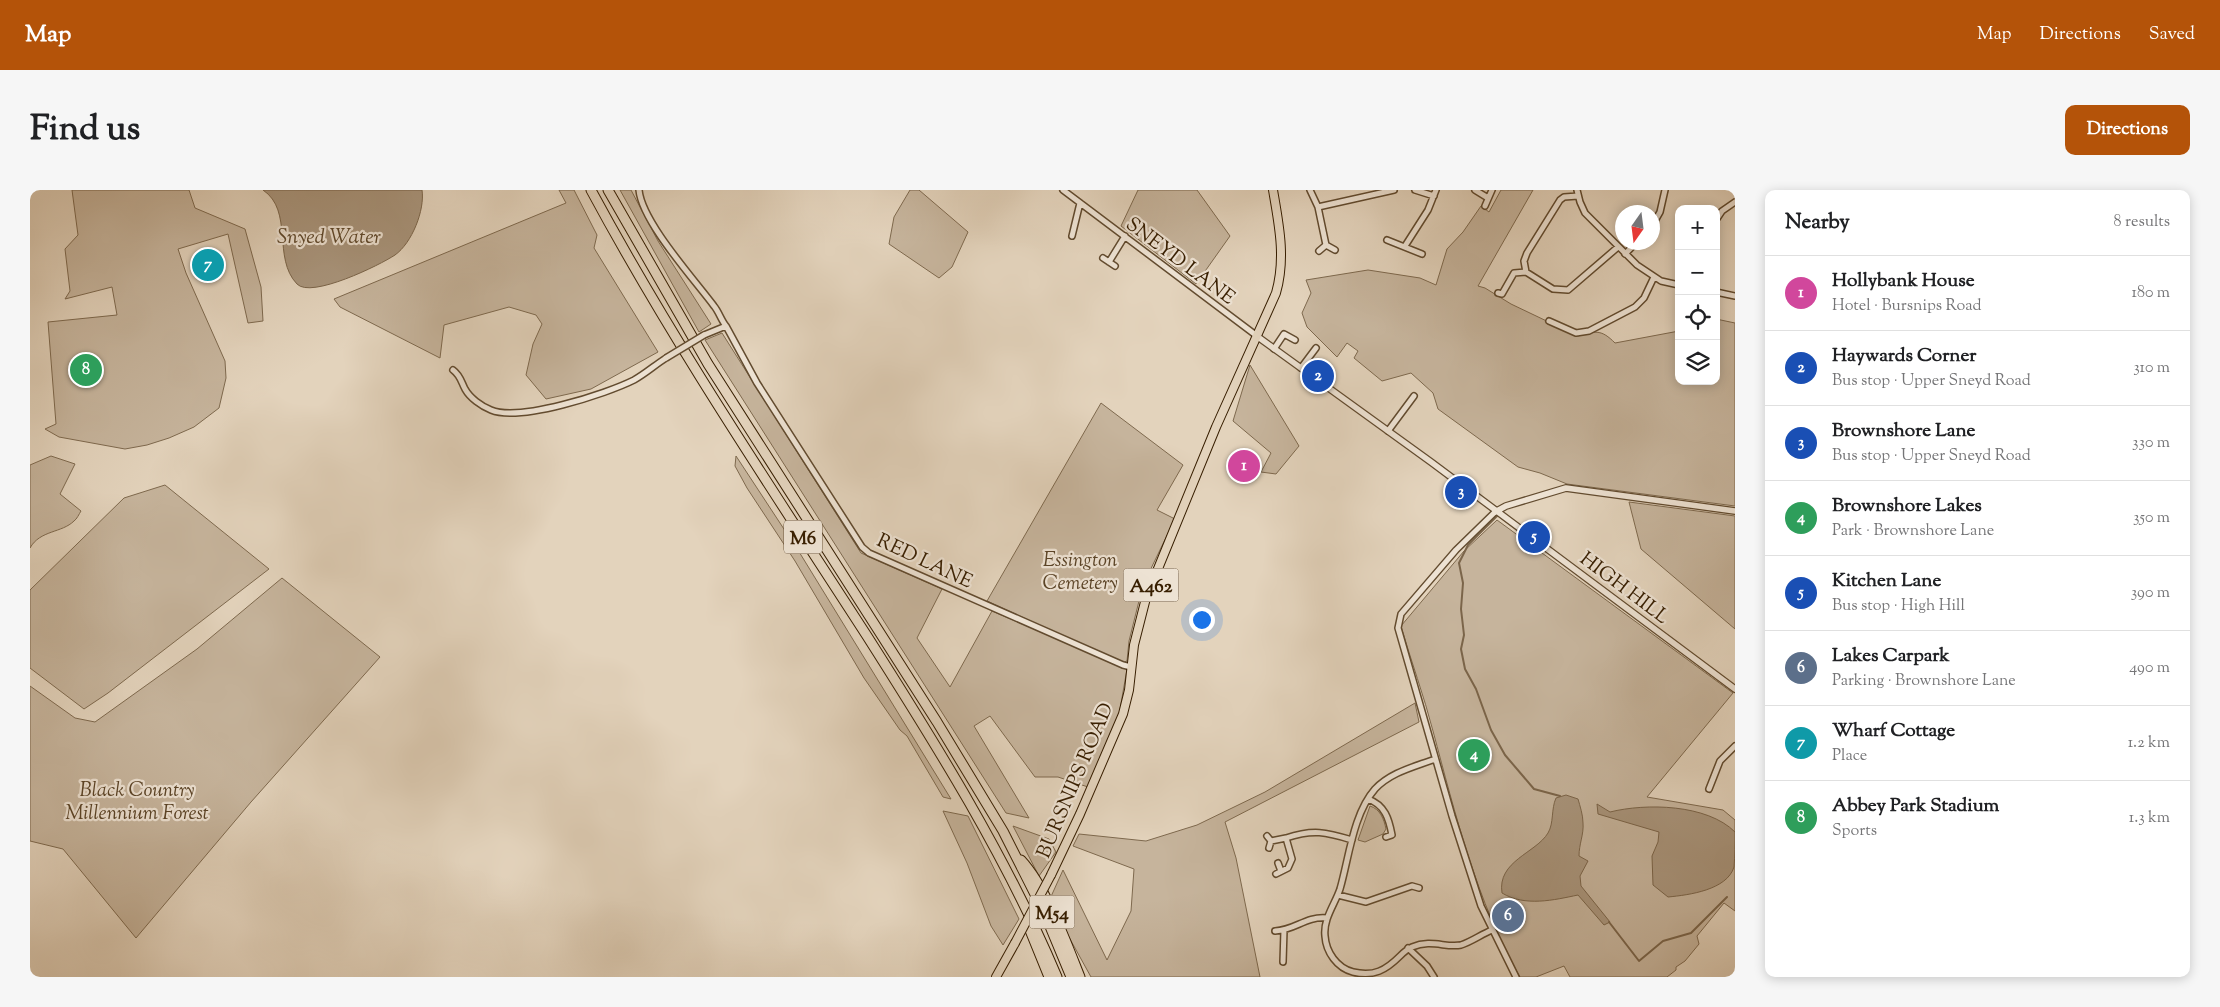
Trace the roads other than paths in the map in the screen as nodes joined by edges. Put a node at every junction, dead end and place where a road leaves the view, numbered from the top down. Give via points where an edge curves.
1 (591, 190) edge
2 (608, 190) edge
3 (639, 190) edge
4 (1063, 190) edge
5 (1273, 190) edge
6 (1310, 190) edge
7 (1394, 190) edge
8 (1415, 190) edge
9 (1436, 190) edge
10 (1475, 190) edge
11 (1492, 190) edge
12 (1666, 190) edge
13 (1577, 193) edge
14 (1434, 196) junction
15 (1488, 198) junction
16 (1735, 202) edge
17 (1080, 204) junction
18 (1485, 206) dead end
19 (1318, 207) junction
20 (1660, 212) edge
21 (1720, 213) edge
22 (1072, 236) dead end
23 (1125, 236) junction
24 (1387, 240) dead end
25 (1615, 244) edge
26 (1326, 245) junction
27 (1405, 246) junction
28 (1335, 250) dead end
29 (1615, 250) edge
30 (1621, 250) edge
31 (1629, 250) edge
32 (1319, 251) dead end
33 (1422, 254) dead end
34 (1625, 254) junction
35 (1103, 258) dead end
36 (1109, 262) junction
37 (1115, 266) dead end
38 (1526, 272) junction
39 (1654, 277) junction
40 (1675, 284) edge
41 (1498, 292) dead end
42 (1720, 293) edge
43 (1735, 296) edge
44 (1549, 321) dead end
45 (726, 326) junction
46 (1258, 337) junction
47 (1295, 340) dead end
48 (1316, 348) dead end
49 (1274, 349) junction
50 (1301, 368) junction
51 (453, 370) dead end
52 (1414, 396) dead end
53 (1388, 431) junction
54 (1735, 511) edge
55 (1495, 512) junction
56 (1131, 667) junction
57 (1735, 689) edge
58 (1735, 746) edge
59 (1435, 759) junction
60 (1709, 789) dead end
61 (1368, 799) junction
62 (1266, 836) dead end
63 (1386, 837) dead end
64 (1286, 838) junction
65 (1352, 840) junction
66 (1271, 841) junction
67 (1269, 848) dead end
68 (1014, 853) junction
69 (1278, 863) dead end
70 (1414, 879) dead end
71 (1015, 884) junction
72 (1412, 886) junction
73 (1419, 888) dead end
74 (1338, 895) junction
75 (1327, 918) junction
76 (1275, 930) dead end
77 (1284, 930) junction
78 (1492, 930) junction
79 (1408, 948) junction
80 (1284, 962) dead end
81 (1354, 975) edge
82 (996, 977) edge
83 (1049, 977) edge
84 (1057, 977) edge
85 (1071, 977) edge
86 (1080, 977) edge
87 (1434, 977) edge
88 (1516, 977) edge

1 - 71 highway, M6 via 698,374 924,726
2 - 68 highway, M6 via 708,364 937,722
3 - 45 street, RED LANE via 640,198 665,242 717,309
4 - 17 street, SNEYD LANE
5 - 46 main road, A462 via 1280,234 1281,273
6 - 19 street
7 - 19 street
8 - 14 street
9 - 14 street
10 - 15 street
11 - 15 street
12 - 20 street
13 - 25 street via 1585,213
13 - 38 street via 1556,204 1527,253 1524,261
14 - 27 street
15 - 18 street
16 - 21 street
17 - 22 street
17 - 23 street, SNEYD LANE
19 - 26 street
23 - 36 street
23 - 46 street, SNEYD LANE
24 - 27 street
26 - 28 street
26 - 32 street
27 - 33 street
29 - 38 street via 1568,290 1552,289
30 - 34 street
31 - 34 street
34 - 39 street
35 - 36 street
36 - 37 street
38 - 41 street via 1514,273 1502,294
39 - 40 street
39 - 44 street via 1644,298 1635,307 1589,331 1576,333
42 - 43 street
45 - 51 street, bridge via 704,335 635,379 591,398 516,414 492,410 475,401 459,374
45 - 56 street, RED LANE via 785,427 869,553
46 - 49 street, HIGH HILL
46 - 56 main road, BURSNIPS ROAD / A462 via 1216,427 1146,598
47 - 49 street via 1284,334
48 - 50 street
49 - 50 street, HIGH HILL
50 - 53 street, HIGH HILL
52 - 53 street
53 - 55 street, HIGH HILL
54 - 55 street via 1566,488
55 - 57 street, HIGH HILL
55 - 59 street via 1456,550 1398,621
56 - 82 main road, BURSNIPS ROAD / A462, bridge via 1124,714 1084,806
58 - 60 street via 1720,761
59 - 61 street via 1394,774
59 - 78 street via 1481,906
61 - 63 street via 1386,814 1392,835
61 - 65 street
62 - 66 street
64 - 65 street via 1319,831
64 - 66 street
64 - 69 street via 1292,859 1288,868 1279,873
65 - 74 street
66 - 67 street
68 - 85 highway, M6 via 1044,912
68 - 86 highway, M54 via 1029,869
70 - 72 street
71 - 83 highway, M54 via 1020,906
71 - 84 highway, M6
72 - 73 street
72 - 74 street via 1366,902
74 - 75 street
75 - 77 street via 1310,918
75 - 81 street via 1324,934 1329,953
76 - 77 street
77 - 80 street
78 - 79 street via 1462,945 1427,943
78 - 88 street
79 - 81 street via 1385,969 1369,975
79 - 87 street

